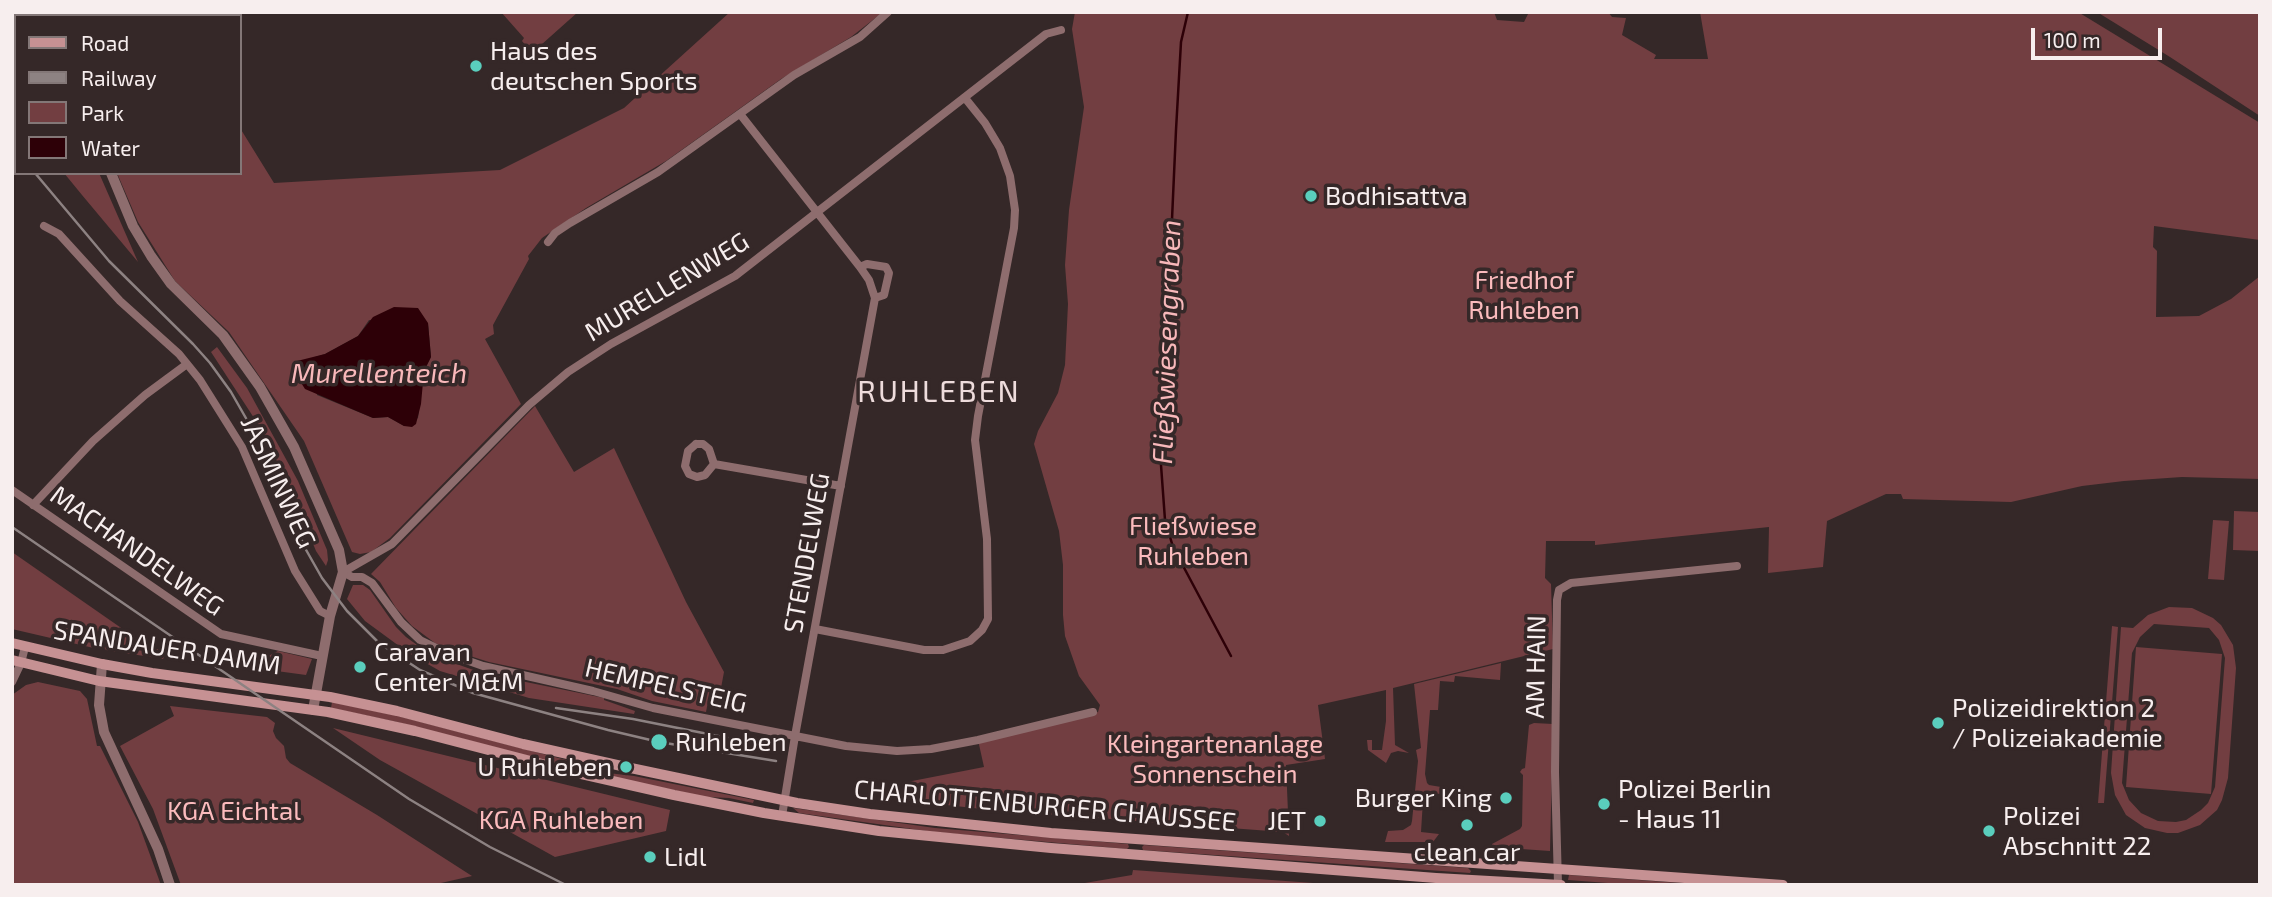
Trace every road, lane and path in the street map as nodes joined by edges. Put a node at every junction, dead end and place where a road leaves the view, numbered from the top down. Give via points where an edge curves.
1 (888, 12) edge
2 (1060, 30) dead end
3 (965, 98) junction
4 (740, 114) junction
5 (112, 175) edge
6 (816, 213) junction
7 (44, 226) dead end
8 (548, 242) dead end
9 (860, 267) junction
10 (875, 298) junction
11 (187, 364) junction
12 (714, 464) dead end
13 (841, 486) junction
14 (12, 490) edge
15 (33, 505) junction
16 (1737, 566) dead end
17 (343, 572) junction
18 (330, 616) junction
19 (815, 629) junction
20 (12, 643) edge
21 (25, 647) junction
22 (322, 656) junction
23 (17, 662) edge
24 (102, 664) junction
25 (99, 681) junction
26 (12, 682) edge
27 (315, 694) junction
28 (313, 710) junction
29 (1093, 712) dead end
30 (795, 736) junction
31 (784, 800) junction
32 (782, 816) junction
33 (1482, 864) junction
34 (1557, 869) junction
35 (1482, 883) edge
36 (170, 885) edge
37 (1559, 885) edge
38 (1783, 885) edge

1 - 4 street via 860,37 794,75
2 - 3 street, MURELLENWEG via 1046,34
3 - 6 street, MURELLENWEG
3 - 19 street via 1000,148 1015,211 975,440 987,539 988,620 970,642 943,650
4 - 6 street
4 - 8 street via 658,172 569,223
5 - 17 street via 151,256 171,284 223,335 260,387 294,447 339,550
6 - 9 street
6 - 17 street, MURELLENWEG via 735,275 568,372 529,405 392,544
7 - 11 street, JASMINWEG via 59,234 120,301
9 - 10 street
9 - 10 street, STENDELWEG via 886,267 889,273 884,295
10 - 13 street, STENDELWEG
11 - 15 street via 93,442
11 - 18 street, JASMINWEG via 242,447 295,571 320,611
12 - 13 street
13 - 19 street, STENDELWEG
14 - 15 street, MACHANDELWEG
15 - 22 street, MACHANDELWEG via 221,634
16 - 34 street, AM HAIN via 1571,583 1559,590
17 - 18 street
17 - 30 street, HEMPELSTEIG via 372,583 420,640 449,654 653,708
18 - 22 street
19 - 30 street, STENDELWEG
20 - 21 main road, SPANDAUER DAMM
21 - 23 street
21 - 24 main road, SPANDAUER DAMM
22 - 27 street
23 - 25 main road, SPANDAUER DAMM
23 - 26 street
24 - 25 street
24 - 27 main road, SPANDAUER DAMM
25 - 28 main road, SPANDAUER DAMM
25 - 36 street via 104,732
27 - 28 street
27 - 31 main road, CHARLOTTENBURGER CHAUSSEE
28 - 32 main road, CHARLOTTENBURGER CHAUSSEE via 625,785
29 - 30 street, HEMPELSTEIG via 931,749 875,750
30 - 31 street, STENDELWEG
31 - 32 street, STENDELWEG
31 - 33 main road, CHARLOTTENBURGER CHAUSSEE via 965,826
32 - 35 main road, CHARLOTTENBURGER CHAUSSEE via 965,841
33 - 34 main road, CHARLOTTENBURGER CHAUSSEE
33 - 35 street
34 - 37 street, AM HAIN
34 - 38 main road, CHARLOTTENBURGER CHAUSSEE
35 - 37 main road, CHARLOTTENBURGER CHAUSSEE

